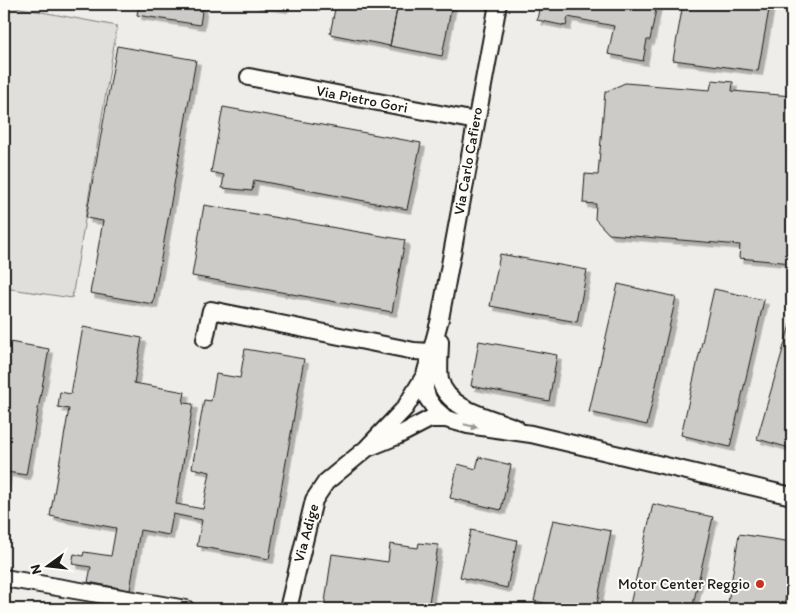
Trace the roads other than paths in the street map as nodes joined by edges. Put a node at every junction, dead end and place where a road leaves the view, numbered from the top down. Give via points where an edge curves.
1 (498, 4) edge
2 (249, 77) dead end
3 (476, 120) junction
4 (440, 318) junction
5 (205, 339) dead end
6 (430, 352) junction
7 (425, 375) junction
8 (446, 419) junction
9 (531, 434) junction
10 (366, 449) junction
11 (792, 496) edge
12 (4, 578) edge
13 (186, 609) edge
14 (288, 609) edge

1 - 3 street, Via Carlo Cafiero
2 - 3 street, Via Pietro Gori
3 - 4 street, Via Carlo Cafiero
4 - 6 street, Via Carlo Cafiero
4 - 9 street, Via Carlo Cafiero via 440,379 445,391 457,404
5 - 6 street via 211,310
6 - 7 street, Via Carlo Cafiero
7 - 8 street, Via Carlo Cafiero via 428,399
7 - 10 street, Via Adige via 405,408
8 -> 9 street, Via Carlo Cafiero via 492,430
8 - 10 street, Via Adige via 430,418
9 - 11 street, Via Carlo Cafiero
10 - 14 street, Via Adige via 326,482 314,500
12 - 13 street

